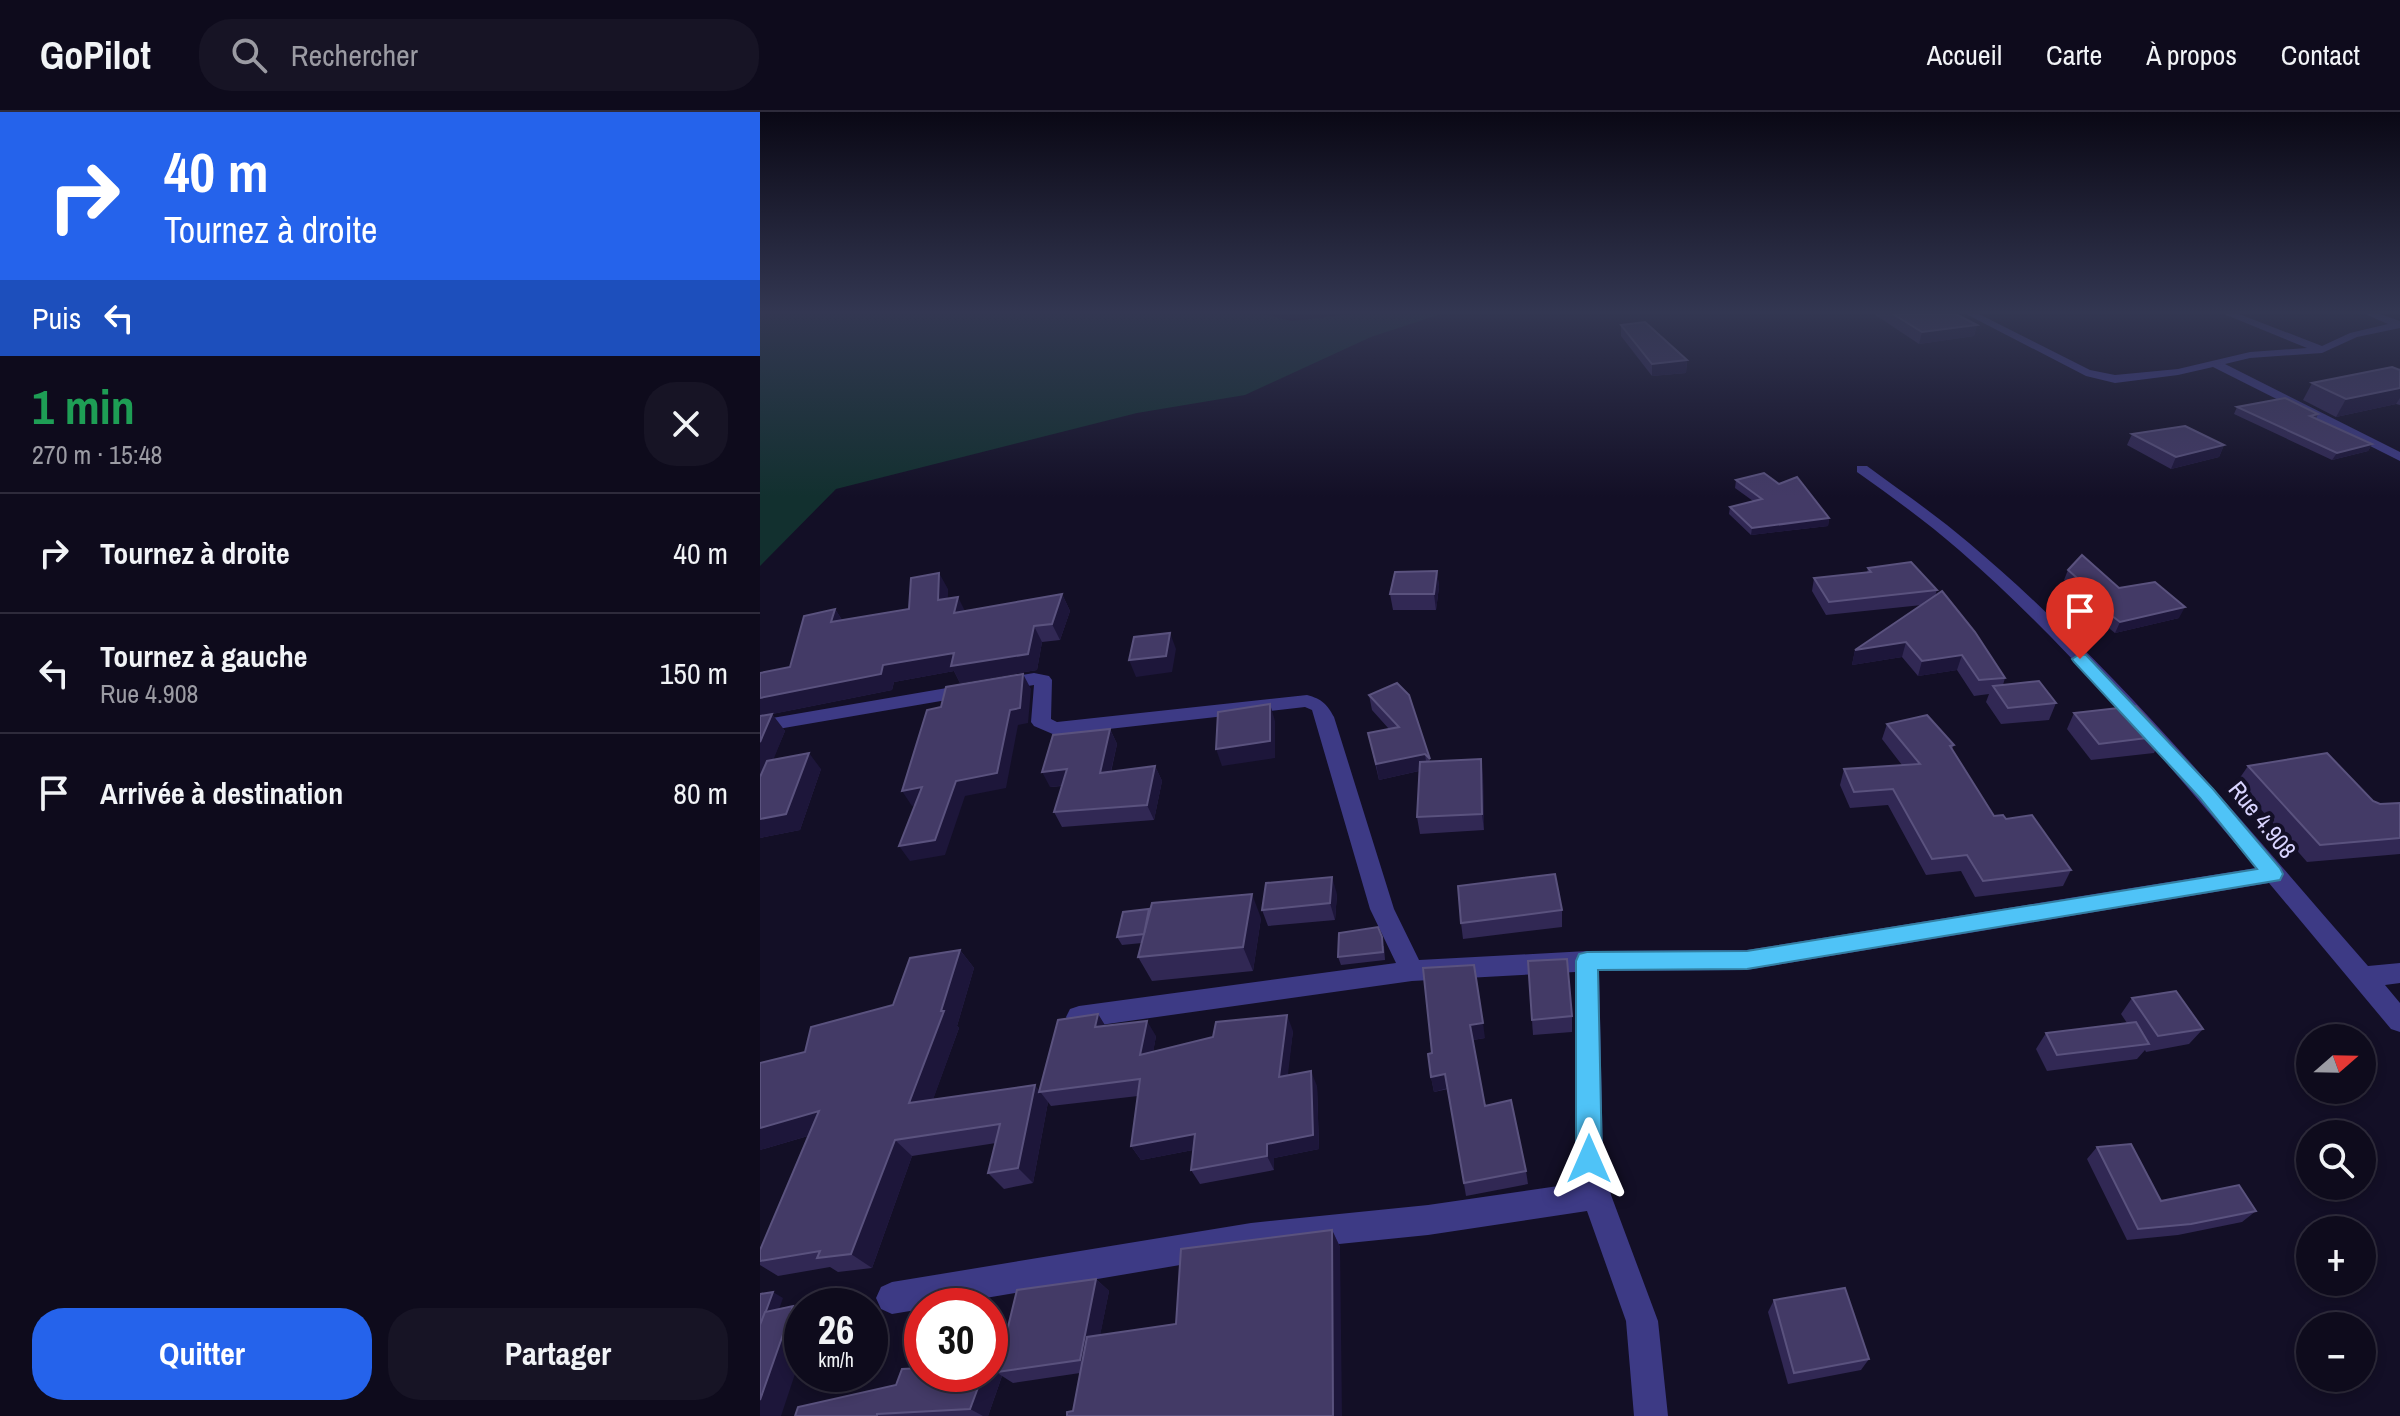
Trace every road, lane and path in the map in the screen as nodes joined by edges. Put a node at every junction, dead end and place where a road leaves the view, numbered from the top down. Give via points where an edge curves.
1 (2096, 375) edge
2 (2154, 375) edge
3 (2237, 375) edge
4 (2400, 457) edge
5 (1862, 469) dead end
6 (760, 726) edge
7 (2273, 874) junction
8 (1587, 961) junction
9 (1412, 971) junction
10 (2400, 973) edge
11 (2362, 977) junction
12 (1079, 1017) edge
13 (2400, 1021) edge
14 (1596, 1195) junction
15 (892, 1298) dead end
16 (1651, 1416) edge

1 - 2 street
3 - 4 street
5 - 7 street, Rue 4.908 via 1976,557 2059,636 2207,793
6 - 9 street via 1034,679 1045,686 1041,722 1055,729 1307,701 1319,706 1325,717 1382,909
7 - 8 street via 1747,960
7 - 11 street, Rue 4.908
8 - 9 street
8 - 14 street via 1589,1159
9 - 12 street
10 - 11 street
11 - 13 street, Rue 4.908
14 - 15 street via 1428,1220 1251,1238
14 - 16 street via 1642,1321

